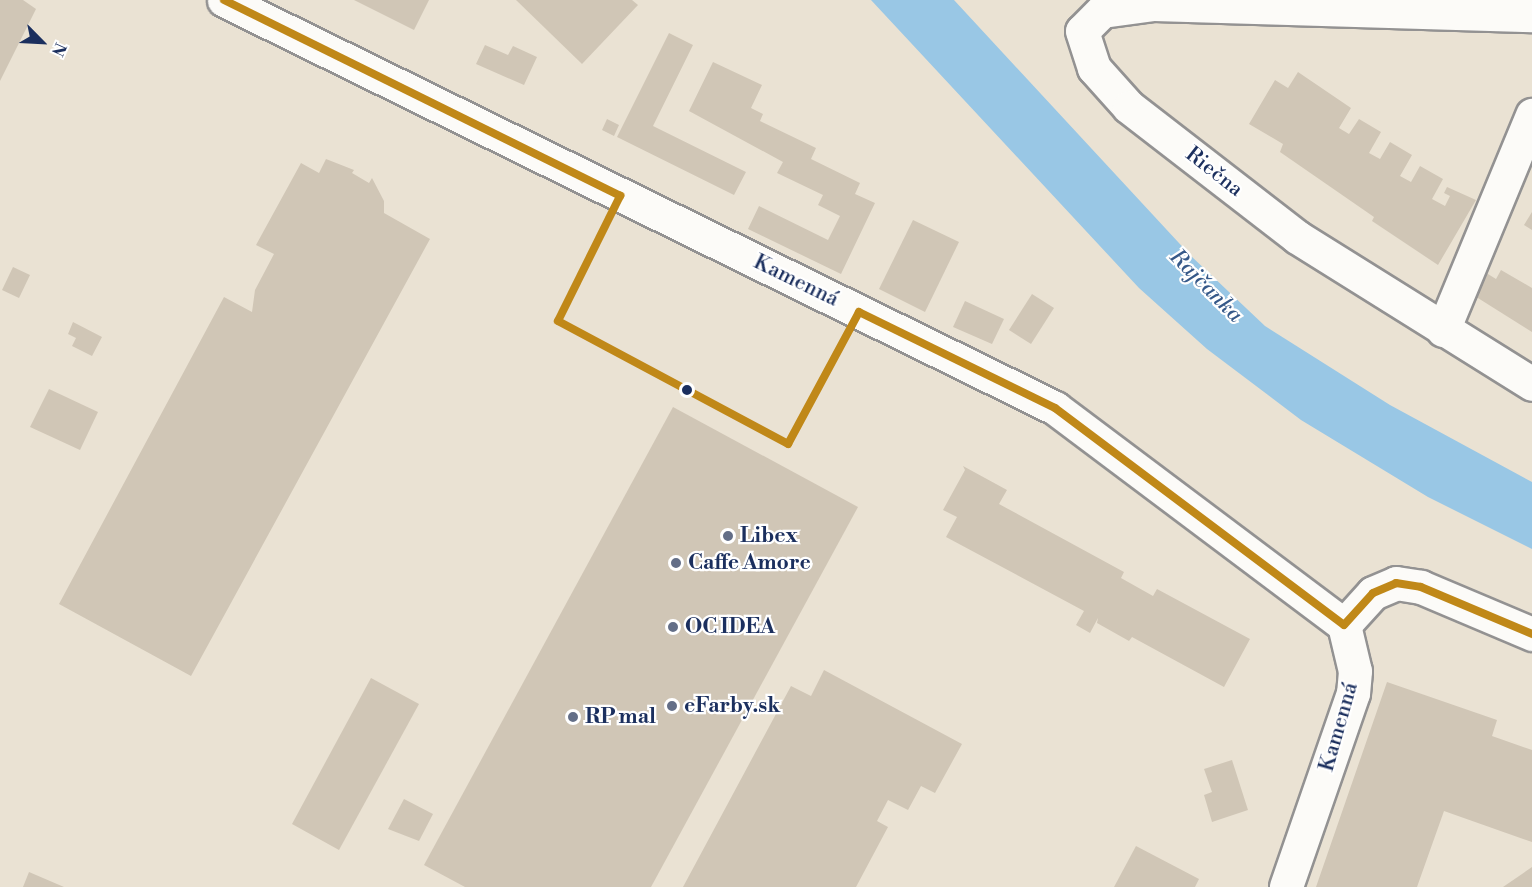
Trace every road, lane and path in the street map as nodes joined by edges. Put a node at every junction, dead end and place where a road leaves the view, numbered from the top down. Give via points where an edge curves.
1 (224, 0) edge
2 (1148, 2) edge
3 (1532, 15) edge
4 (1532, 114) edge
5 (1443, 330) junction
6 (1532, 384) edge
7 (1344, 625) junction
8 (1532, 634) edge
9 (1286, 887) edge

1 - 7 street, Kamenná via 1055,408
2 - 3 street, Riečna
2 - 5 street, Riečna via 1102,11 1082,31 1094,68 1129,107 1297,237
4 - 5 street
5 - 6 street, Riečna
7 - 8 street via 1374,593 1396,583 1421,587
7 - 9 street, Kamenná via 1355,671 1353,693

